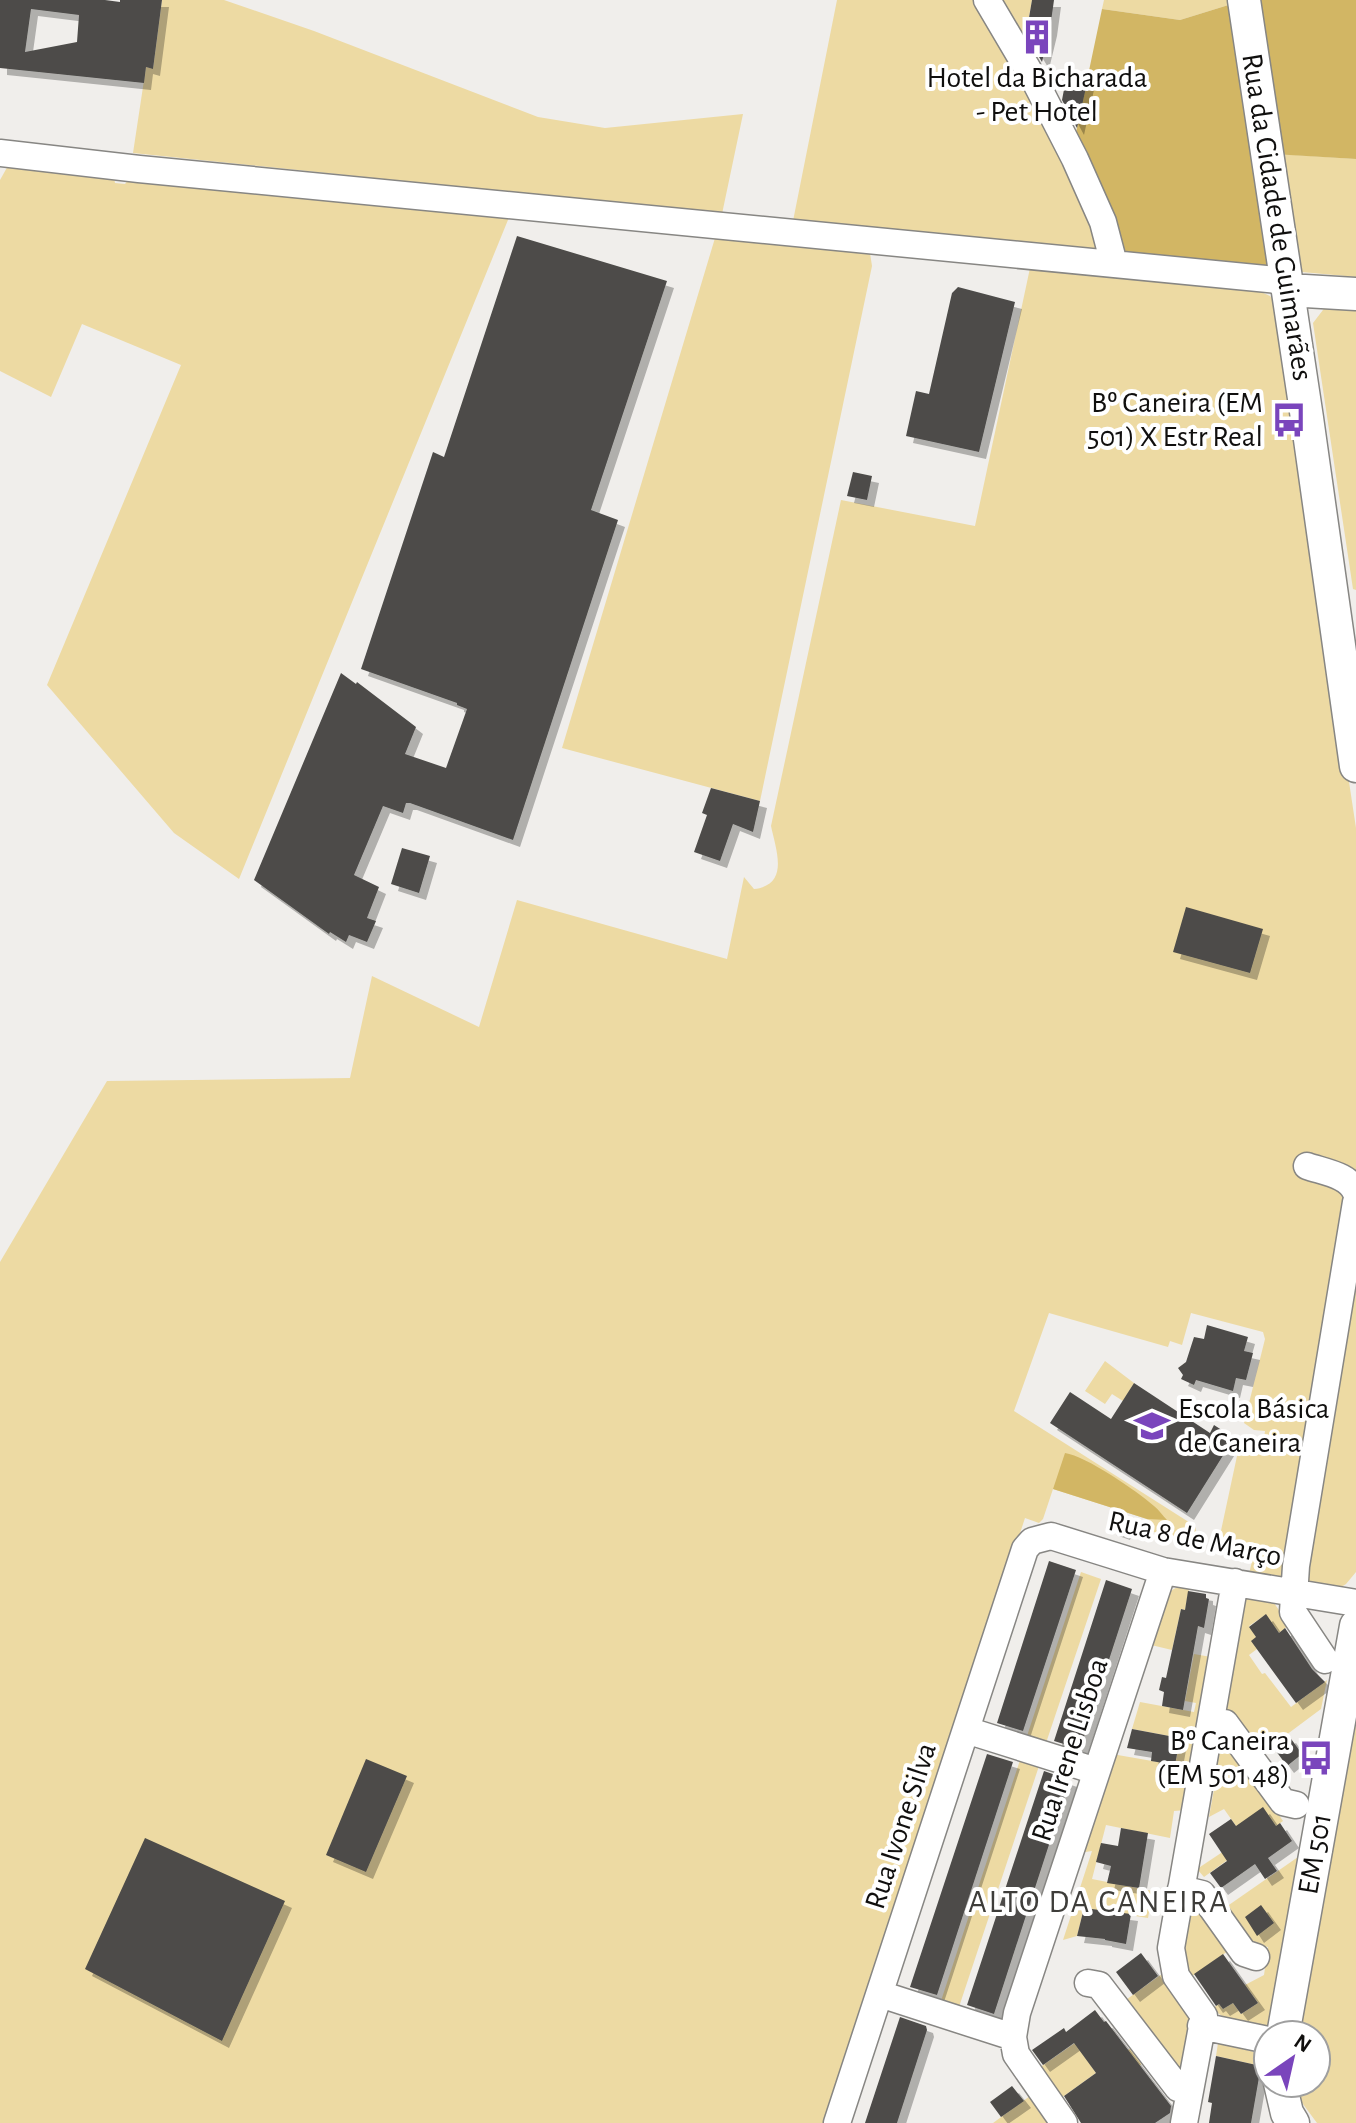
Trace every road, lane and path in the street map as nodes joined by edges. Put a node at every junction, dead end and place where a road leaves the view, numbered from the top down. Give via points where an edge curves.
1 (987, 0) edge
2 (1244, 0) edge
3 (0, 153) edge
4 (1114, 264) junction
5 (1288, 286) junction
6 (1356, 294) edge
7 (1356, 766) edge
8 (1307, 1166) dead end
9 (1356, 1193) edge
10 (1356, 1202) edge
11 (1025, 1549) joint
12 (1163, 1571) junction
13 (1235, 1582) junction
14 (1294, 1593) junction
15 (1356, 1603) edge
16 (1356, 1626) edge
17 (1325, 1660) dead end
18 (1211, 1721) junction
19 (966, 1730) junction
20 (1096, 1771) junction
21 (1296, 1805) dead end
22 (1181, 1889) junction
23 (1256, 1957) dead end
24 (1088, 1983) dead end
25 (880, 1994) junction
26 (1286, 2019) edge
27 (1201, 2026) junction
28 (1013, 2037) junction
29 (1252, 2037) edge
30 (1189, 2092) junction
31 (1273, 2099) edge
32 (1282, 2099) edge
33 (837, 2123) edge
34 (1064, 2123) edge
35 (1184, 2123) edge
36 (1267, 2123) edge
37 (1293, 2123) edge

1 - 4 street via 1075,159 1103,222
2 - 5 main road, Rua da Cidade de Guimarães
3 - 4 street
4 - 5 street
5 - 6 main road
5 - 7 main road, Rua da Cidade de Guimarães
8 - 9 street via 1347,1180
10 - 14 street
11 - 12 street, Rua 8 de Março via 1032,1541 1051,1536
11 - 19 street, Rua Ivone Silva
12 - 13 street, Rua 8 de Março
12 - 20 street, Rua Irene Lisboa
13 - 14 street, Rua 8 de Março
13 - 18 street
14 - 15 street, Rua 8 de Março
14 - 17 street via 1293,1612
16 - 26 main road, EM 501 / EM 501
18 - 21 street via 1225,1723 1283,1802
18 - 22 street
19 - 20 street
19 - 25 street, Rua Ivone Silva
20 - 28 street, Rua Irene Lisboa
22 - 23 street via 1202,1894 1244,1953
22 - 27 street via 1173,1964 1204,2016
24 - 30 street via 1099,1985 1178,2088
25 - 28 street
25 - 33 street, Rua Ivone Silva
27 - 29 street
27 - 30 street
28 - 34 street via 1016,2054
30 - 35 street
31 - 36 main road
32 - 37 main road

